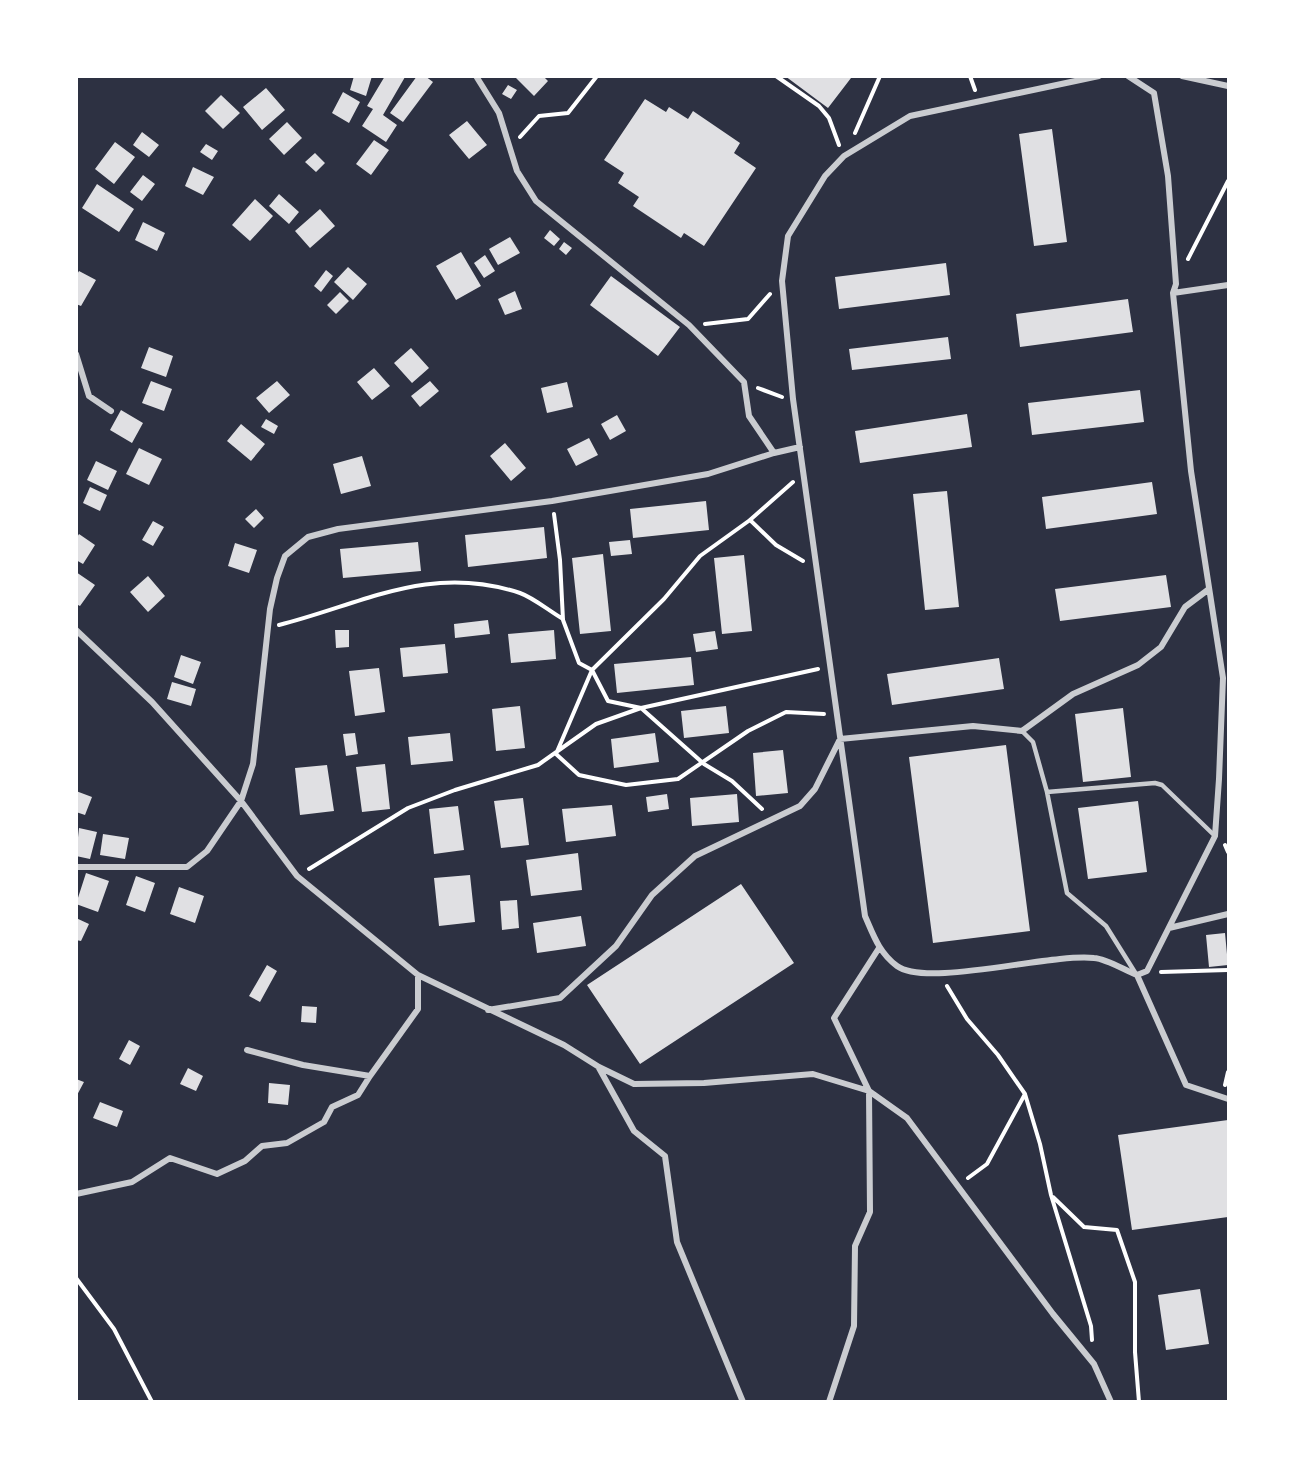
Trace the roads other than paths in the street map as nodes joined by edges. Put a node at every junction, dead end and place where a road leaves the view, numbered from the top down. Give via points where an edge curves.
1 (476, 76) edge
2 (1099, 76) edge
3 (1128, 76) edge
4 (1182, 76) edge
5 (1228, 86) edge
6 (1228, 285) edge
7 (1173, 293) junction
8 (76, 354) edge
9 (111, 411) dead end
10 (800, 447) junction
11 (774, 453) junction
12 (1209, 589) junction
13 (76, 630) edge
14 (1022, 731) junction
15 (840, 739) junction
16 (1047, 792) junction
17 (241, 801) junction
18 (1215, 837) junction
19 (76, 867) edge
20 (1228, 914) edge
21 (1169, 928) junction
22 (879, 948) junction
23 (418, 975) junction
24 (1137, 975) junction
25 (487, 1010) junction
26 (247, 1050) dead end
27 (599, 1067) junction
28 (370, 1076) junction
29 (869, 1091) junction
30 (1228, 1099) edge
31 (76, 1194) edge
32 (743, 1401) edge
33 (829, 1401) edge
34 (1111, 1401) edge

1 - 11 street via 499,113 516,171 536,201 689,325 744,382 749,416
2 - 10 street via 910,116 844,156 825,176 788,236 782,281
3 - 7 street via 1154,93 1168,176 1176,284
4 - 5 street
6 - 7 street
7 - 12 street via 1191,471
8 - 9 street via 89,396
10 - 11 street
10 - 15 street
11 - 17 street via 708,474 308,537 285,556 277,578 253,764
12 - 14 street via 1185,607 1161,647 1138,665 1073,694
12 - 18 street via 1222,678
13 - 17 street via 152,702
14 - 15 street via 973,726
14 - 16 lane via 1033,742
15 - 22 street via 865,916
15 - 25 street via 815,789 800,806 695,856 652,895 616,946 560,998
16 - 18 lane via 1155,783
16 - 24 lane via 1067,893 1106,926
17 - 19 street via 207,851 187,867
17 - 23 street via 297,876
18 - 21 street
20 - 21 street
21 - 24 street via 1147,970
22 - 24 street via 898,967 940,974 1095,958
22 - 29 street via 834,1018
23 - 25 street
23 - 28 street via 417,1009
24 - 30 street via 1186,1085
25 - 27 street via 564,1045
26 - 28 street via 303,1065
27 - 29 street via 634,1084 813,1074
27 - 32 street via 634,1131 665,1156 677,1242
28 - 31 street via 358,1095 332,1107 324,1122 287,1143 262,1146 245,1161 217,1174 170,1158 132,1182
29 - 33 street via 870,1212 855,1246 854,1326
29 - 34 street via 907,1118 1094,1364

